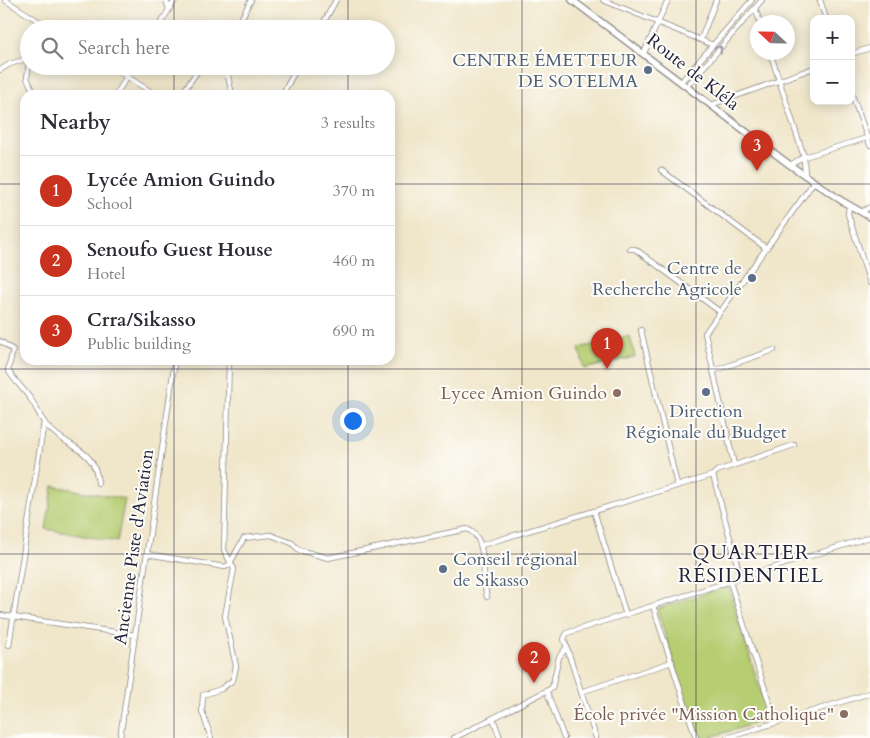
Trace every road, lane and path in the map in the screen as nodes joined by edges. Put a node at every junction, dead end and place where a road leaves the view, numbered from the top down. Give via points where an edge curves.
1 (5, 0) edge
2 (166, 0) edge
3 (175, 0) edge
4 (251, 0) edge
5 (336, 0) edge
6 (572, 0) edge
7 (603, 0) edge
8 (668, 0) edge
9 (716, 0) edge
10 (752, 0) edge
11 (762, 0) edge
12 (820, 0) edge
13 (755, 8) junction
14 (169, 9) junction
15 (758, 15) edge
16 (825, 15) edge
17 (37, 20) edge
18 (162, 20) edge
19 (241, 20) edge
20 (325, 20) edge
21 (658, 24) junction
22 (701, 39) junction
23 (713, 45) junction
24 (870, 48) edge
25 (644, 53) junction
26 (855, 53) edge
27 (773, 60) edge
28 (20, 61) edge
29 (810, 69) edge
30 (0, 70) edge
31 (27, 75) edge
32 (124, 75) edge
33 (194, 75) edge
34 (228, 75) edge
35 (293, 75) edge
36 (127, 77) junction
37 (779, 80) junction
38 (681, 82) junction
39 (687, 86) junction
40 (33, 90) edge
41 (119, 90) edge
42 (148, 90) edge
43 (184, 90) edge
44 (231, 90) edge
45 (285, 90) edge
46 (855, 102) edge
47 (711, 105) junction
48 (869, 138) edge
49 (870, 145) edge
50 (804, 157) junction
51 (790, 165) junction
52 (660, 170) dead end
53 (805, 176) junction
54 (814, 182) junction
55 (850, 206) junction
56 (870, 207) edge
57 (861, 212) junction
58 (870, 217) edge
59 (766, 248) junction
60 (630, 249) dead end
61 (870, 283) edge
62 (719, 312) junction
63 (641, 330) dead end
64 (0, 341) edge
65 (774, 350) dead end
66 (174, 365) edge
67 (229, 365) edge
68 (713, 371) junction
69 (44, 422) junction
70 (794, 445) dead end
71 (734, 465) junction
72 (713, 475) junction
73 (98, 483) dead end
74 (677, 485) junction
75 (594, 510) junction
76 (870, 537) edge
77 (482, 545) junction
78 (147, 554) junction
79 (231, 561) junction
80 (741, 579) junction
81 (730, 582) junction
82 (487, 597) dead end
83 (653, 606) junction
84 (0, 615) edge
85 (626, 615) junction
86 (14, 617) junction
87 (135, 635) junction
88 (9, 644) dead end
89 (567, 647) junction
90 (672, 662) junction
91 (547, 692) junction
92 (581, 692) junction
93 (870, 693) edge
94 (493, 718) junction
95 (776, 723) junction
96 (120, 738) edge
97 (211, 738) edge
98 (454, 738) edge
99 (500, 738) edge
100 (564, 738) edge
101 (596, 738) edge
102 (696, 738) edge
103 (728, 738) edge

1 - 17 street
2 - 14 street
3 - 14 street
4 - 19 street
5 - 20 street
6 - 25 main road, Route de Kléla
7 - 21 street
8 - 21 street
9 - 22 street
10 - 23 street
11 - 13 street
12 - 16 street
13 - 15 street
39 -> 13 street
14 - 18 street
21 - 22 street
21 - 25 street
22 - 23 street
23 - 38 street
24 - 26 street
25 - 38 main road, Route de Kléla
27 - 37 street
28 - 30 street
29 - 37 street
31 - 40 street
32 - 36 street
33 - 43 street
34 - 44 street
35 - 45 street
36 - 41 street
36 - 42 street
37 - 47 street
37 - 50 street
38 - 39 main road, Route de Kléla
39 - 47 main road, Route de Kléla
46 - 48 street
47 - 51 main road, Route de Kléla
48 - 49 street
48 - 50 street
50 - 51 street
50 - 53 street
51 - 53 main road, Route de Kléla
52 - 59 street
53 - 54 main road, Route de Kléla
54 - 55 main road, Route de Kléla
54 - 59 street
55 - 57 main road, Route de Kléla
55 - 61 street via 848,214
56 - 57 street
57 - 58 main road, Route de Kléla
59 - 62 street
60 - 62 street via 635,249
62 - 68 street via 705,333
63 - 74 street
64 - 69 street via 13,350 8,370 32,400
65 - 68 street
66 - 78 street, Ancienne Piste d'Aviation
67 - 79 street via 224,550
68 - 71 street
69 - 73 street via 90,458 97,468
69 - 86 street
70 - 71 street
71 - 72 street
72 - 74 street
72 - 80 street
74 - 75 street
75 - 77 street
75 - 85 street
76 - 80 street
77 - 79 street via 472,531 462,529 328,558 299,550 292,543 271,535 255,535 244,538
77 - 82 street
78 - 79 street via 225,567
78 - 87 street, Ancienne Piste d'Aviation
79 - 97 street via 234,569 225,616 236,666 232,680 221,689 203,695 202,711
80 - 81 street
81 - 83 street
81 - 95 street
83 - 85 street
83 - 90 street
84 - 86 street
85 - 89 street via 569,632 564,637
86 - 87 street
86 - 88 street
87 - 96 street, Ancienne Piste d'Aviation
89 - 91 street via 559,657 554,684
89 - 92 street
90 - 92 street
90 - 102 street
91 - 94 street
91 - 100 street
92 - 101 street
93 - 95 street
94 - 98 street
94 - 99 street
95 - 103 street

